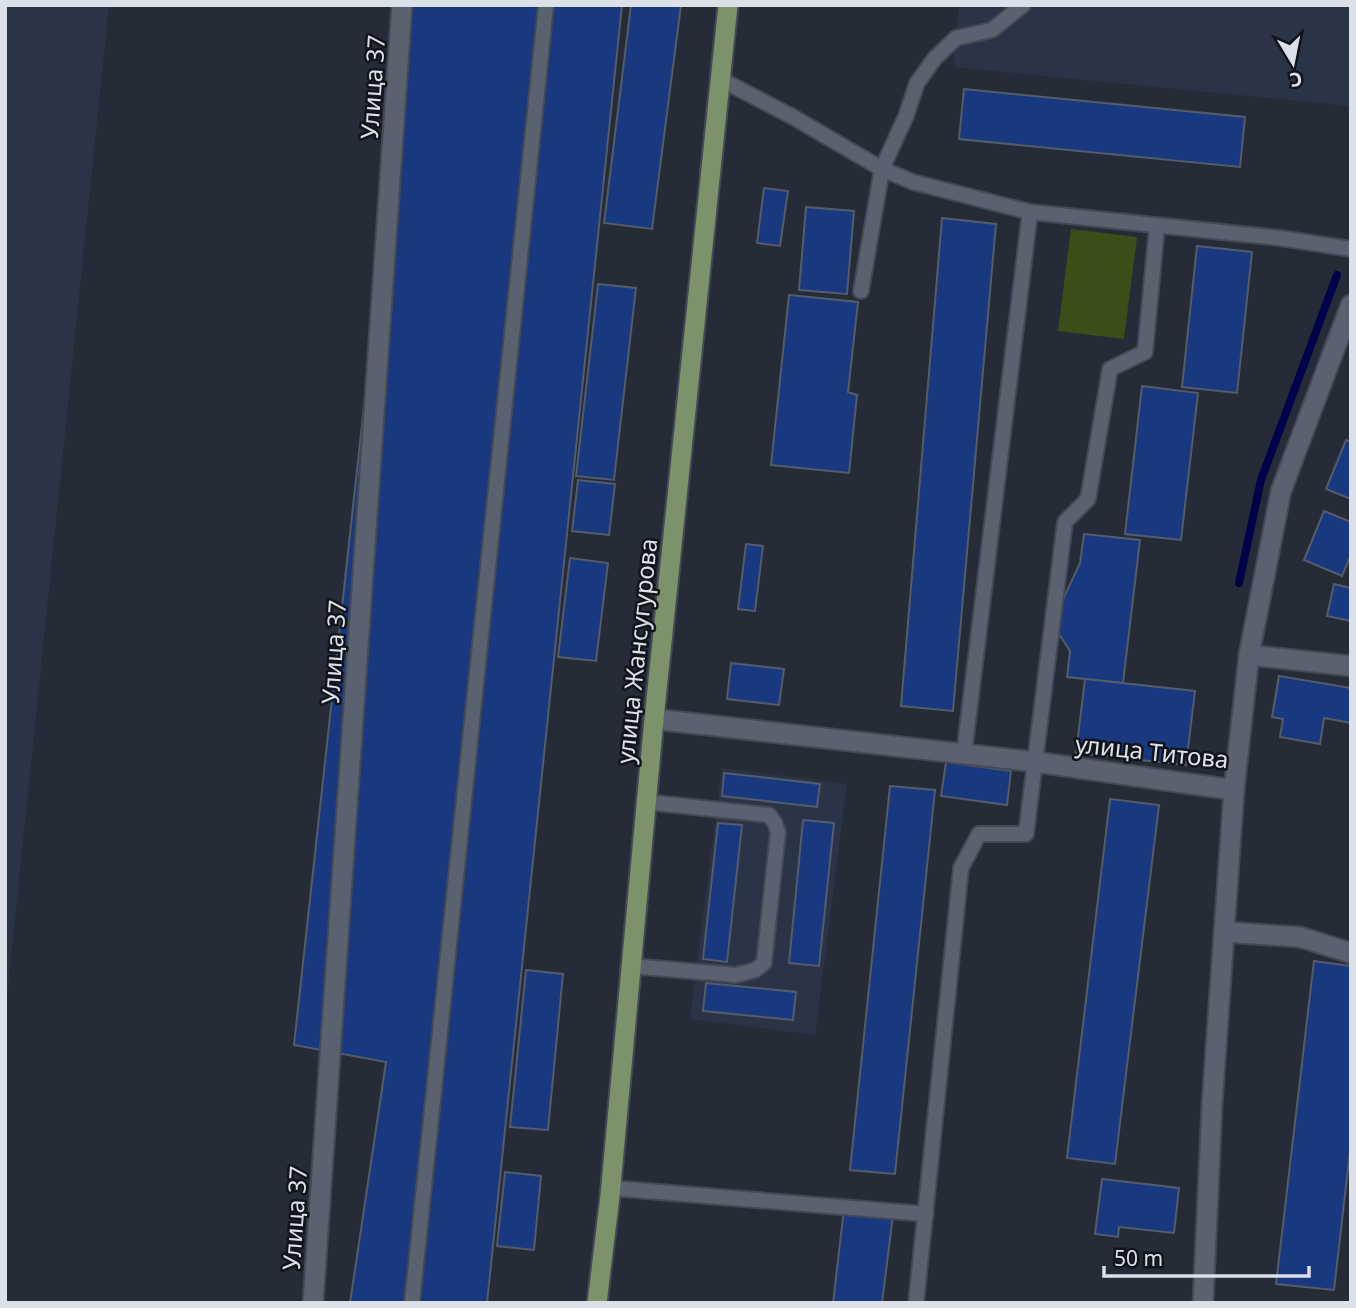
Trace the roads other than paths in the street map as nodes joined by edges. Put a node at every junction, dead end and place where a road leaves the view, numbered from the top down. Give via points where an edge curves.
1 (402, 5) edge
2 (546, 5) edge
3 (729, 5) edge
4 (1023, 5) edge
5 (720, 79) junction
6 (882, 169) junction
7 (1030, 212) junction
8 (1157, 226) junction
9 (1351, 249) edge
10 (861, 291) dead end
11 (1351, 305) edge
12 (1249, 655) junction
13 (1351, 666) edge
14 (654, 719) junction
15 (964, 754) junction
16 (1036, 762) junction
17 (1234, 790) junction
18 (646, 802) junction
19 (1225, 932) junction
20 (1351, 953) edge
21 (631, 966) junction
22 (611, 1188) junction
23 (926, 1214) junction
24 (313, 1303) edge
25 (412, 1303) edge
26 (597, 1303) edge
27 (916, 1303) edge
28 (1203, 1303) edge

1 - 24 street, Улица 37
2 - 25 lane
3 - 5 main road, улица Жансугурова
4 - 6 lane via 992,30 956,38 935,58 917,83
5 - 6 lane
5 - 14 main road, улица Жансугурова
6 - 7 lane via 913,183
6 - 10 lane
7 - 8 lane
7 - 15 lane
8 - 9 lane
8 - 16 lane via 1146,352 1110,369 1088,499 1065,522
11 - 12 street, улица Титова via 1281,491
12 - 13 street
12 - 17 street, улица Титова
14 - 15 street, улица Титова
14 - 18 main road, улица Жансугурова
15 - 16 street, улица Титова
16 - 17 street, улица Титова
16 - 23 lane via 1026,834 979,834 961,868
17 - 19 street
18 - 21 main road, улица Жансугурова
18 - 21 lane via 769,816 778,832 764,963 736,975
19 - 20 street via 1300,937
19 - 28 street
21 - 22 main road, улица Жансугурова
22 - 23 lane
22 - 26 main road, улица Жансугурова
23 - 27 lane

